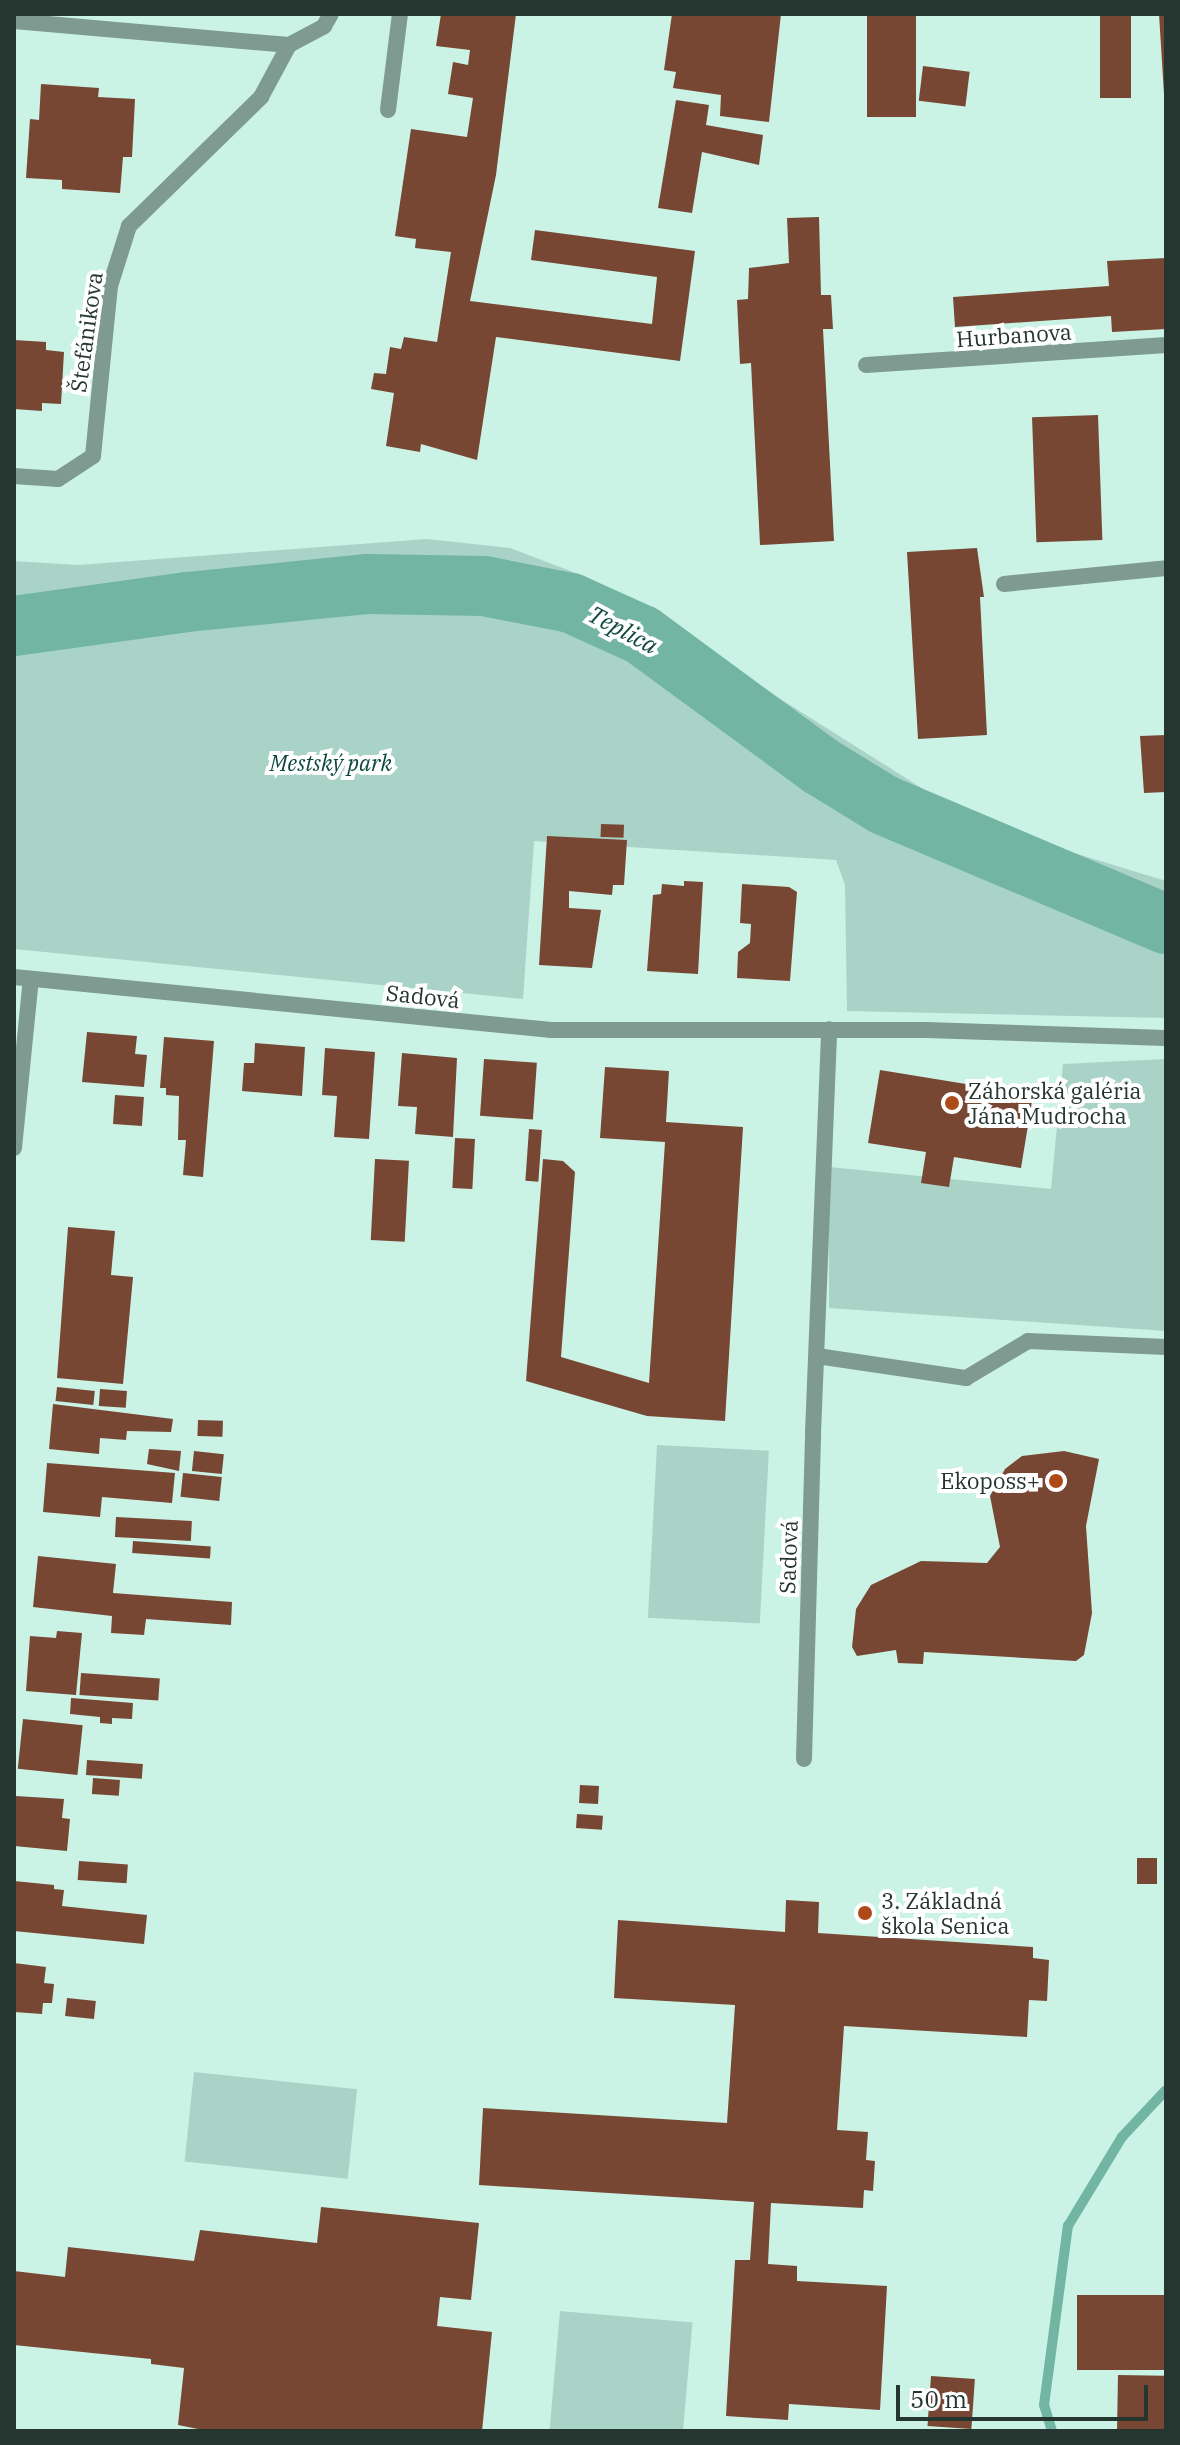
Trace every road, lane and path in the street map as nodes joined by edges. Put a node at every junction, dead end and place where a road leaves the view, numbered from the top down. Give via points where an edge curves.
1 (331, 14) edge
2 (400, 14) edge
3 (14, 21) edge
4 (289, 45) junction
5 (388, 110) dead end
6 (1166, 345) edge
7 (866, 365) dead end
8 (14, 476) edge
9 (1166, 568) edge
10 (1004, 584) dead end
11 (22, 978) edge
12 (829, 1029) junction
13 (1166, 1038) edge
14 (14, 1148) edge
15 (1166, 1347) edge
16 (817, 1356) junction
17 (804, 1759) dead end

1 - 4 street via 324,26
2 - 5 street
3 - 4 street
4 - 8 street, Štefánikova via 261,97 129,226 110,286 93,456 58,479
6 - 7 street, Hurbanova
9 - 10 street
11 - 12 street, Sadová via 551,1030
11 - 14 street
12 - 13 street, Sadová
12 - 16 street, Sadová
15 - 16 street via 1028,1341 966,1378
16 - 17 street, Sadová

